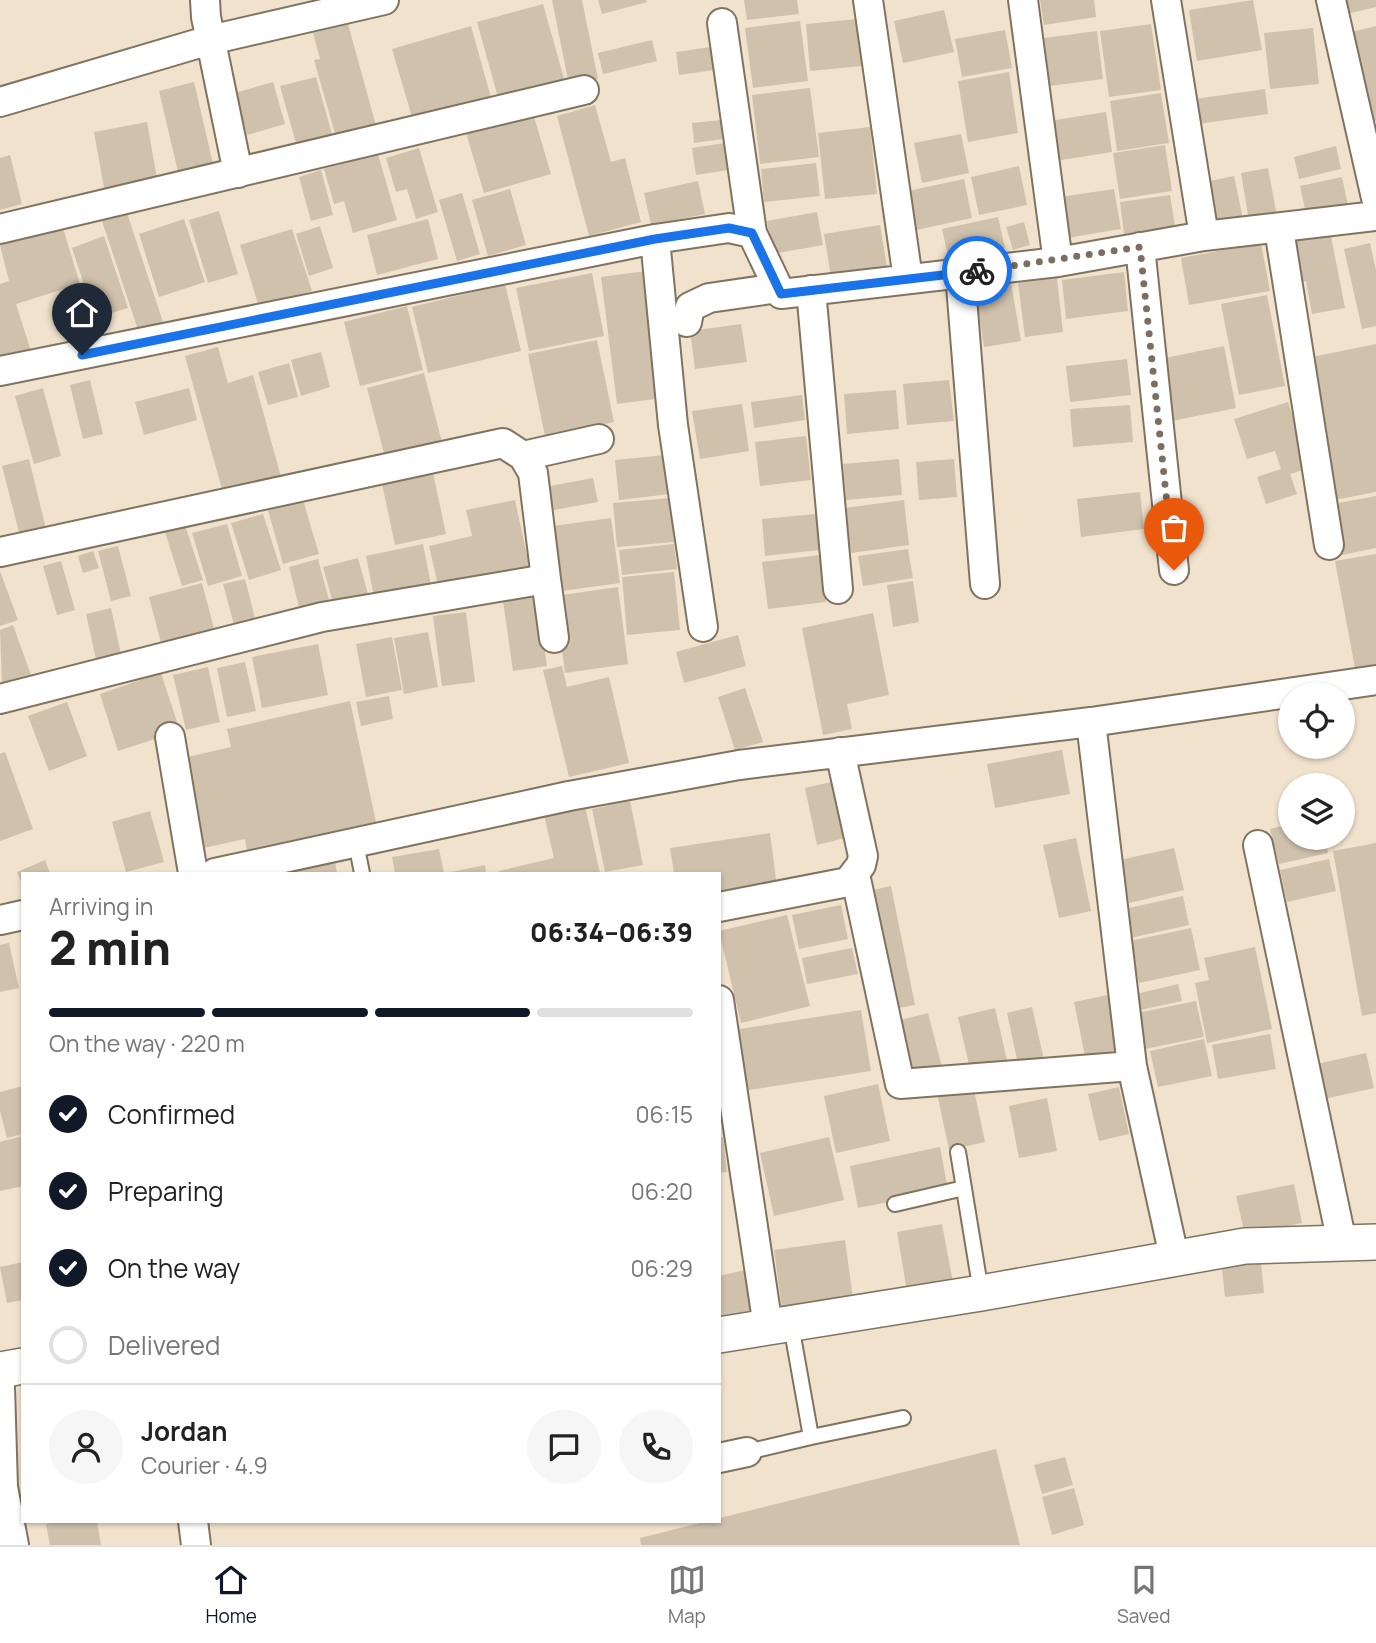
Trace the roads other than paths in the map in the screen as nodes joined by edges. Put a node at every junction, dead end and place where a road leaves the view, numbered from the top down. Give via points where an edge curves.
1 (205, 0) edge
2 (384, 0) edge
3 (868, 0) edge
4 (1023, 0) edge
5 (1166, 0) edge
6 (1331, 0) edge
7 (722, 23) dead end
8 (210, 40) junction
9 (584, 90) dead end
10 (0, 102) edge
11 (238, 173) junction
12 (1376, 198) edge
13 (1376, 216) edge
14 (0, 229) edge
15 (1279, 229) junction
16 (752, 233) junction
17 (1204, 236) junction
18 (655, 239) junction
19 (1140, 247) junction
20 (1058, 262) junction
21 (960, 273) junction
22 (908, 279) junction
23 (778, 288) junction
24 (811, 290) junction
25 (687, 322) dead end
26 (0, 371) edge
27 (599, 439) dead end
28 (523, 456) junction
29 (1329, 545) dead end
30 (0, 552) edge
31 (1174, 570) dead end
32 (546, 579) junction
33 (985, 584) dead end
34 (838, 589) dead end
35 (702, 627) dead end
36 (554, 638) dead end
37 (1376, 680) edge
38 (0, 699) edge
39 (1091, 722) junction
40 (170, 737) dead end
41 (840, 752) junction
42 (356, 842) junction
43 (1258, 845) dead end
44 (193, 872) edge
45 (220, 872) edge
46 (362, 872) edge
47 (855, 874) junction
48 (721, 907) edge
49 (21, 915) edge
50 (0, 920) edge
51 (721, 1011) edge
52 (1132, 1066) junction
53 (958, 1152) dead end
54 (964, 1188) junction
55 (895, 1204) dead end
56 (1359, 1243) edge
57 (1175, 1261) junction
58 (981, 1293) junction
59 (779, 1325) junction
60 (721, 1335) edge
61 (21, 1366) edge
62 (0, 1370) edge
63 (0, 1387) edge
64 (903, 1418) dead end
65 (811, 1437) junction
66 (747, 1452) joint
67 (721, 1458) edge
68 (193, 1523) edge
69 (14, 1545) edge
70 (196, 1545) edge

1 - 8 street
2 - 8 street
3 - 22 street
4 - 20 street
5 - 17 street
6 - 12 street
7 - 16 street
8 - 10 street
8 - 11 street
9 - 11 street
11 - 14 street
13 - 15 street
15 - 17 street
15 - 29 street
16 - 18 street via 729,228
16 - 23 street
17 - 19 street
18 - 26 street
18 - 35 street via 673,425
19 - 20 street
19 - 31 street
20 - 21 street
21 - 22 street
21 - 33 street
22 - 24 street
23 - 24 street via 781,294
23 - 25 street via 709,298 690,307
24 - 34 street
27 - 28 street
28 - 30 street via 503,443
28 - 32 street via 533,473
32 - 36 street
32 - 38 street via 322,617
37 - 39 street
39 - 41 street
39 - 52 street
40 - 44 street
41 - 42 street via 569,796
41 - 47 street via 863,856
42 - 45 street
42 - 46 lane
43 - 56 street
47 - 48 street via 848,882
47 - 52 street via 900,1084
49 - 50 street
51 - 59 street
52 - 57 street
53 - 54 lane
54 - 55 lane
54 - 58 lane
56 - 57 street via 1245,1247
57 - 58 street
58 - 59 street
59 - 60 street
59 - 65 lane
61 - 62 street
63 - 69 street via 4,1487
64 - 65 lane
65 - 66 lane
66 - 67 street
68 - 70 street

